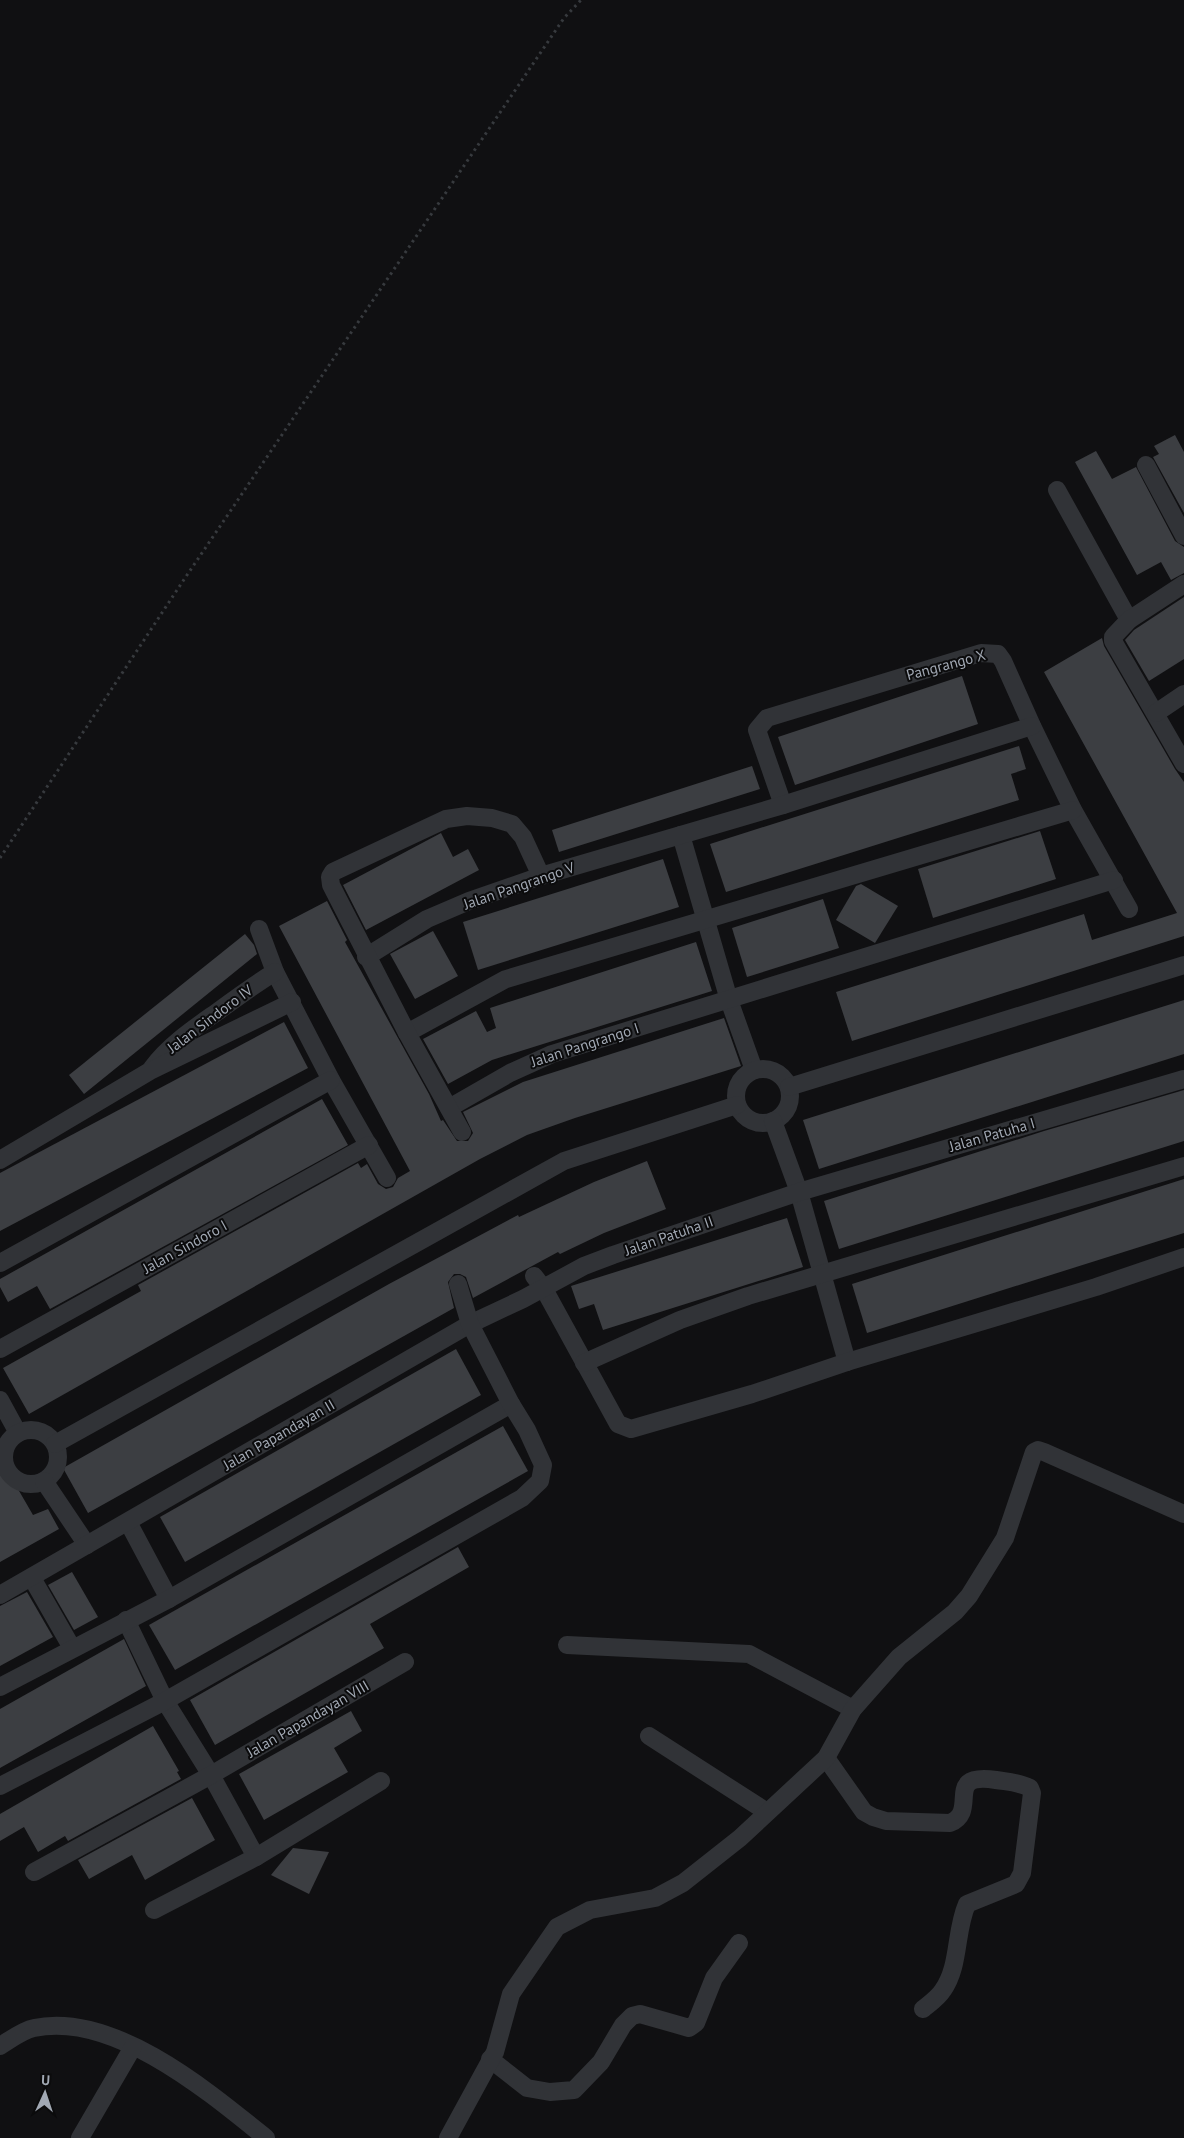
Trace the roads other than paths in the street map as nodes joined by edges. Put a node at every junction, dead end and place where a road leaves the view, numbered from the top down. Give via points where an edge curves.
1 (1146, 465) dead end
2 (1057, 490) dead end
3 (1184, 536) edge
4 (1184, 584) edge
5 (1129, 620) junction
6 (1184, 694) edge
7 (1156, 713) junction
8 (1032, 726) junction
9 (1184, 764) edge
10 (783, 805) junction
11 (1073, 810) junction
12 (681, 835) junction
13 (541, 876) junction
14 (1114, 880) junction
15 (1129, 909) dead end
16 (704, 920) junction
17 (260, 929) dead end
18 (366, 957) junction
19 (1184, 965) edge
20 (275, 972) junction
21 (729, 1000) junction
22 (292, 1002) junction
23 (407, 1033) junction
24 (754, 1070) junction
25 (150, 1071) junction
26 (1184, 1079) edge
27 (331, 1080) junction
28 (789, 1087) junction
29 (737, 1105) junction
30 (449, 1108) junction
31 (772, 1122) junction
32 (462, 1132) dead end
33 (369, 1145) junction
34 (0, 1160) edge
35 (1184, 1166) edge
36 (387, 1178) dead end
37 (799, 1192) junction
38 (1184, 1257) edge
39 (0, 1263) edge
40 (822, 1274) junction
41 (539, 1282) junction
42 (458, 1284) dead end
43 (470, 1324) junction
44 (0, 1348) edge
45 (847, 1362) junction
46 (584, 1363) junction
47 (0, 1400) edge
48 (512, 1404) junction
49 (18, 1433) junction
50 (55, 1444) junction
51 (3, 1471) edge
52 (44, 1480) junction
53 (1184, 1514) edge
54 (128, 1522) junction
55 (87, 1544) junction
56 (32, 1578) junction
57 (0, 1595) edge
58 (169, 1599) junction
59 (126, 1620) junction
60 (567, 1645) dead end
61 (72, 1648) junction
62 (406, 1662) dead end
63 (0, 1687) edge
64 (166, 1701) junction
65 (853, 1709) junction
66 (649, 1736) dead end
67 (826, 1758) junction
68 (211, 1775) junction
69 (381, 1781) dead end
70 (0, 1786) edge
71 (767, 1812) junction
72 (256, 1857) junction
73 (34, 1872) dead end
74 (154, 1910) dead end
75 (739, 1943) dead end
76 (923, 2009) dead end
77 (0, 2046) edge
78 (133, 2047) junction
79 (490, 2059) junction
80 (80, 2138) edge
81 (266, 2138) edge
82 (448, 2138) edge

1 - 3 street
2 - 5 street
4 - 5 street
5 - 7 street via 1113,641
6 - 7 street
7 - 9 street
8 - 10 street, Jalan Pangrango V
8 - 10 street, Pangrango X via 1003,661 998,654 990,652 767,718 757,730
8 - 11 street, Pangrango X
10 - 12 street, Jalan Pangrango V
11 - 14 street, Pangrango X
11 - 16 street
12 - 13 street, Jalan Pangrango V
12 - 16 street
13 - 18 street, Jalan Pangrango V via 427,919
13 - 18 street via 524,837 512,824 467,816 446,819 330,876 330,885
14 - 15 street, Pangrango X
14 - 21 street, Jalan Pangrango I
16 - 21 street
16 - 23 street via 506,979
17 - 20 street
18 - 23 street
19 - 28 street
20 - 22 street
20 - 25 street, Jalan Sindoro IV via 163,1053
21 - 24 street
21 - 30 street, Jalan Pangrango I via 552,1054 510,1073
22 - 25 street
22 - 27 street
23 - 30 street
24 - 28 street via 768,1069 781,1075
24 - 29 street via 742,1078 736,1091
25 - 34 street
26 - 37 street, Jalan Patuha I
27 - 33 street
27 - 39 street
28 - 31 street via 790,1101 784,1114
29 - 31 street via 746,1117 758,1123
29 - 50 street via 564,1161
30 - 32 street
31 - 37 street
33 - 36 street
33 - 44 street, Jalan Sindoro I
35 - 40 street
37 - 40 street
37 - 41 street, Jalan Patuha II
38 - 45 street
40 - 45 street
40 - 46 street via 680,1320
41 - 43 street, Jalan Patuha II
41 - 46 street
42 - 43 street
43 - 48 street
43 - 54 street, Jalan Papandayan II
45 - 46 street via 631,1429 618,1424
47 - 49 street
48 - 58 street
48 - 64 street via 543,1465 540,1481 522,1498
49 - 50 street via 32,1430 46,1433
49 - 51 street via 8,1442
50 - 52 street via 59,1458 54,1471
51 - 52 street via 30,1484
52 - 55 street
53 - 65 street via 1044,1452 1034,1452 1004,1538 969,1596 955,1612 899,1657
54 - 55 street, Jalan Papandayan II
54 - 58 street
55 - 56 street, Jalan Papandayan II
56 - 57 street, Jalan Papandayan II
56 - 61 street
58 - 59 street
59 - 61 street
59 - 64 street
60 - 65 street via 749,1654
61 - 63 street
62 - 68 street, Jalan Papandayan VIII
64 - 68 street
64 - 70 street
65 - 67 street
66 - 71 street
67 - 71 street
67 - 76 street via 864,1812 886,1820 950,1823 958,1820 962,1813 964,1790 969,1782 978,1778 1023,1784 1032,1793 1022,1873 1016,1884 967,1904 956,1940 953,1971 943,1991
68 - 72 street
68 - 73 street, Jalan Papandayan VIII
69 - 72 street
71 - 79 street via 740,1838 682,1883 655,1898 590,1910 557,1926 511,1994 495,2052
72 - 74 street
75 - 79 street via 714,1978 696,2023 689,2028 640,2014 632,2016 601,2062 574,2090 550,2092 527,2088
77 - 78 street via 32,2028 70,2025
78 - 80 street
78 - 81 street via 212,2094
79 - 82 street

